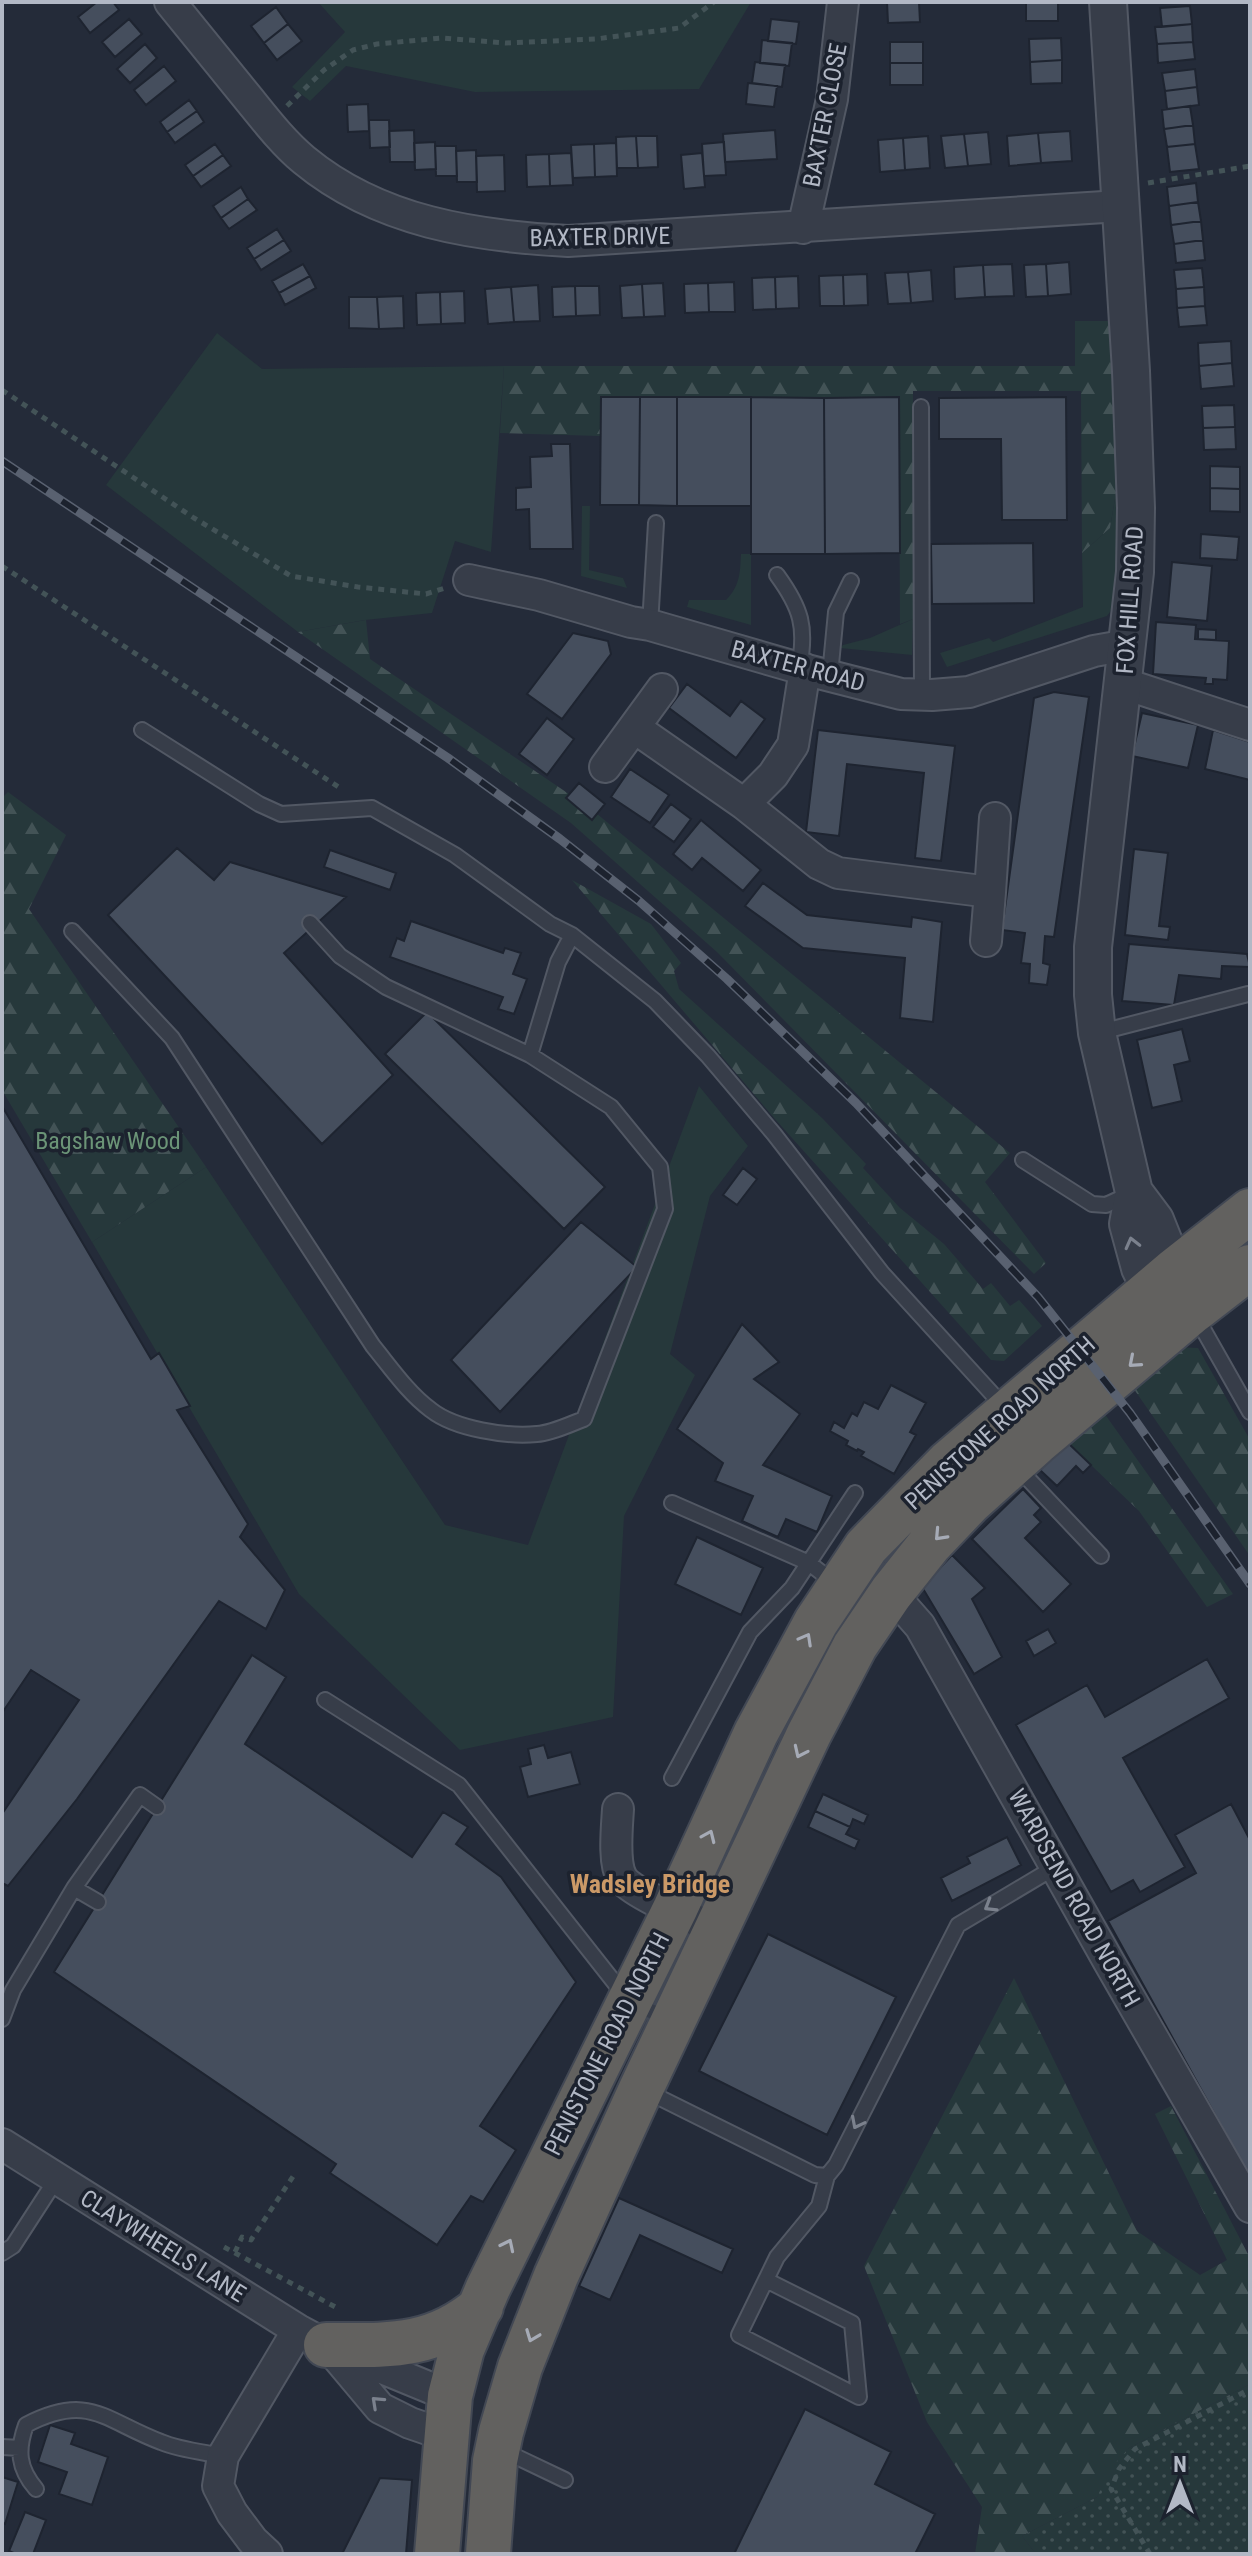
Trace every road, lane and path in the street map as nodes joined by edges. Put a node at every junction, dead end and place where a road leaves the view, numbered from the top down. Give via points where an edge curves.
1 (170, 2) edge
2 (714, 2) edge
3 (843, 2) edge
4 (1108, 2) edge
5 (268, 123) junction
6 (1250, 166) edge
7 (1120, 196) junction
8 (803, 228) junction
9 (2, 390) edge
10 (921, 407) dead end
11 (656, 523) dead end
12 (2, 566) edge
13 (777, 575) dead end
14 (469, 580) joint
15 (851, 581) dead end
16 (650, 625) junction
17 (1128, 645) junction
18 (812, 671) junction
19 (1125, 684) junction
20 (662, 689) dead end
21 (922, 694) junction
22 (1250, 725) edge
23 (635, 728) junction
24 (142, 730) dead end
25 (605, 767) dead end
26 (744, 804) junction
27 (354, 808) junction
28 (995, 818) dead end
29 (990, 892) junction
30 (310, 923) dead end
31 (72, 931) dead end
32 (572, 935) junction
33 (986, 941) dead end
34 (1248, 994) edge
35 (1097, 1033) junction
36 (530, 1055) junction
37 (1023, 1160) dead end
38 (1134, 1192) junction
39 (1250, 1211) edge
40 (1250, 1267) edge
41 (1163, 1280) junction
42 (1193, 1311) junction
43 (1250, 1412) edge
44 (1020, 1434) junction
45 (855, 1493) dead end
46 (672, 1503) dead end
47 (1101, 1556) dead end
48 (824, 1575) junction
49 (891, 1593) junction
50 (325, 1700) dead end
51 (672, 1778) dead end
52 (157, 1807) dead end
53 (618, 1809) dead end
54 (1057, 1866) junction
55 (74, 1888) junction
56 (98, 1902) dead end
57 (675, 1909) junction
58 (716, 1930) junction
59 (629, 2001) junction
60 (2, 2019) edge
61 (672, 2021) junction
62 (641, 2089) junction
63 (2, 2144) edge
64 (294, 2175) dead end
65 (827, 2176) junction
66 (57, 2178) junction
67 (1250, 2207) edge
68 (221, 2246) dead end
69 (235, 2252) junction
70 (2, 2253) edge
71 (766, 2280) junction
72 (481, 2307) junction
73 (325, 2330) junction
74 (1250, 2389) edge
75 (473, 2424) junction
76 (2, 2447) edge
77 (20, 2448) junction
78 (223, 2456) junction
79 (565, 2480) dead end
80 (36, 2489) dead end
81 (267, 2554) edge
82 (437, 2554) edge
83 (488, 2554) edge
84 (1150, 2554) edge

1 - 5 street, BAXTER DRIVE
2 - 5 path via 679,28 506,43 442,38 353,50
3 - 8 street, BAXTER CLOSE via 832,99
4 - 7 street, FOX HILL ROAD
5 - 8 street, BAXTER DRIVE via 304,160 339,184 409,216 458,230 568,241
6 - 7 path
7 - 8 street, BAXTER DRIVE
7 - 17 street, FOX HILL ROAD via 1136,508
9 - 14 path via 291,576 426,594
10 - 21 lane
11 - 16 lane
12 - 27 path via 345,791
13 - 18 lane via 795,599
14 - 16 street, BAXTER ROAD
15 - 18 lane
16 - 18 street, BAXTER ROAD
17 - 19 street, FOX HILL ROAD
17 - 21 street, BAXTER ROAD via 969,692
18 - 21 street, BAXTER ROAD via 901,694
18 - 26 street via 793,745
19 - 22 street
19 - 35 street, FOX HILL ROAD via 1093,947
20 - 23 street
23 - 25 street
23 - 26 street
24 - 27 lane via 281,814
26 - 29 street via 838,873
27 - 32 lane via 372,808 455,855
28 - 29 street
29 - 33 street
30 - 36 lane via 340,956 386,987
31 - 36 lane via 172,1038 373,1346 409,1390 433,1412 504,1434 540,1434 584,1419 665,1209 660,1167 611,1107
32 - 36 lane via 558,962
32 - 44 lane via 655,1001 708,1056
34 - 35 lane
35 - 38 street, FOX HILL ROAD
37 - 38 lane via 1092,1204 1106,1205
38 - 41 street, FOX HILL ROAD via 1155,1220
39 - 41 highway, PENISTONE ROAD NORTH
40 - 42 highway, PENISTONE ROAD NORTH
41 - 42 highway
41 - 44 highway, PENISTONE ROAD NORTH
42 - 43 lane
42 -> 44 highway, PENISTONE ROAD NORTH
44 - 47 lane
44 - 48 highway, PENISTONE ROAD NORTH via 948,1463 866,1547
44 -> 49 highway, PENISTONE ROAD NORTH via 970,1502
45 - 48 lane
46 - 48 lane
48 - 49 highway via 874,1581
48 - 51 lane via 792,1588 750,1632
57 -> 48 highway, PENISTONE ROAD NORTH via 756,1733 816,1622
49 - 54 street, WARDSEND ROAD NORTH via 920,1626
49 -> 58 highway, PENISTONE ROAD NORTH via 855,1646 809,1734
50 - 59 lane via 459,1785
52 - 55 lane via 140,1795
53 - 57 street via 622,1878 638,1892
54 -> 65 lane via 958,1925
54 - 67 street, WARDSEND ROAD NORTH
55 - 56 lane
55 - 60 lane via 13,1990
57 - 58 street
57 - 59 highway, PENISTONE ROAD NORTH
58 - 61 highway, PENISTONE ROAD NORTH
59 - 61 lane
72 -> 59 highway, PENISTONE ROAD NORTH
61 - 62 highway, PENISTONE ROAD NORTH
62 - 65 lane via 815,2175
62 -> 75 highway, PENISTONE ROAD NORTH via 520,2367
63 - 66 street, CLAYWHEELS LANE
64 - 69 path via 251,2240 242,2237
65 - 71 lane via 819,2206 777,2257
66 - 70 lane via 13,2246
66 - 73 street, CLAYWHEELS LANE
68 - 69 path
69 - 73 path
71 - 71 lane via 739,2335 859,2397 852,2323
72 - 73 highway via 450,2329 409,2344
72 - 75 highway, PENISTONE ROAD NORTH via 462,2349
73 - 75 street, CLAYWHEELS LANE
75 -> 73 street, CLAYWHEELS LANE via 410,2423 380,2408
73 - 78 street
74 - 84 path via 1135,2449 1119,2469 1111,2489
75 - 79 lane
75 - 82 highway, PENISTONE ROAD NORTH
75 - 83 highway, PENISTONE ROAD NORTH
76 - 77 lane
77 - 78 lane via 26,2425 45,2415 93,2411 163,2443
77 - 80 lane via 26,2477
78 - 81 street via 218,2486 232,2513

